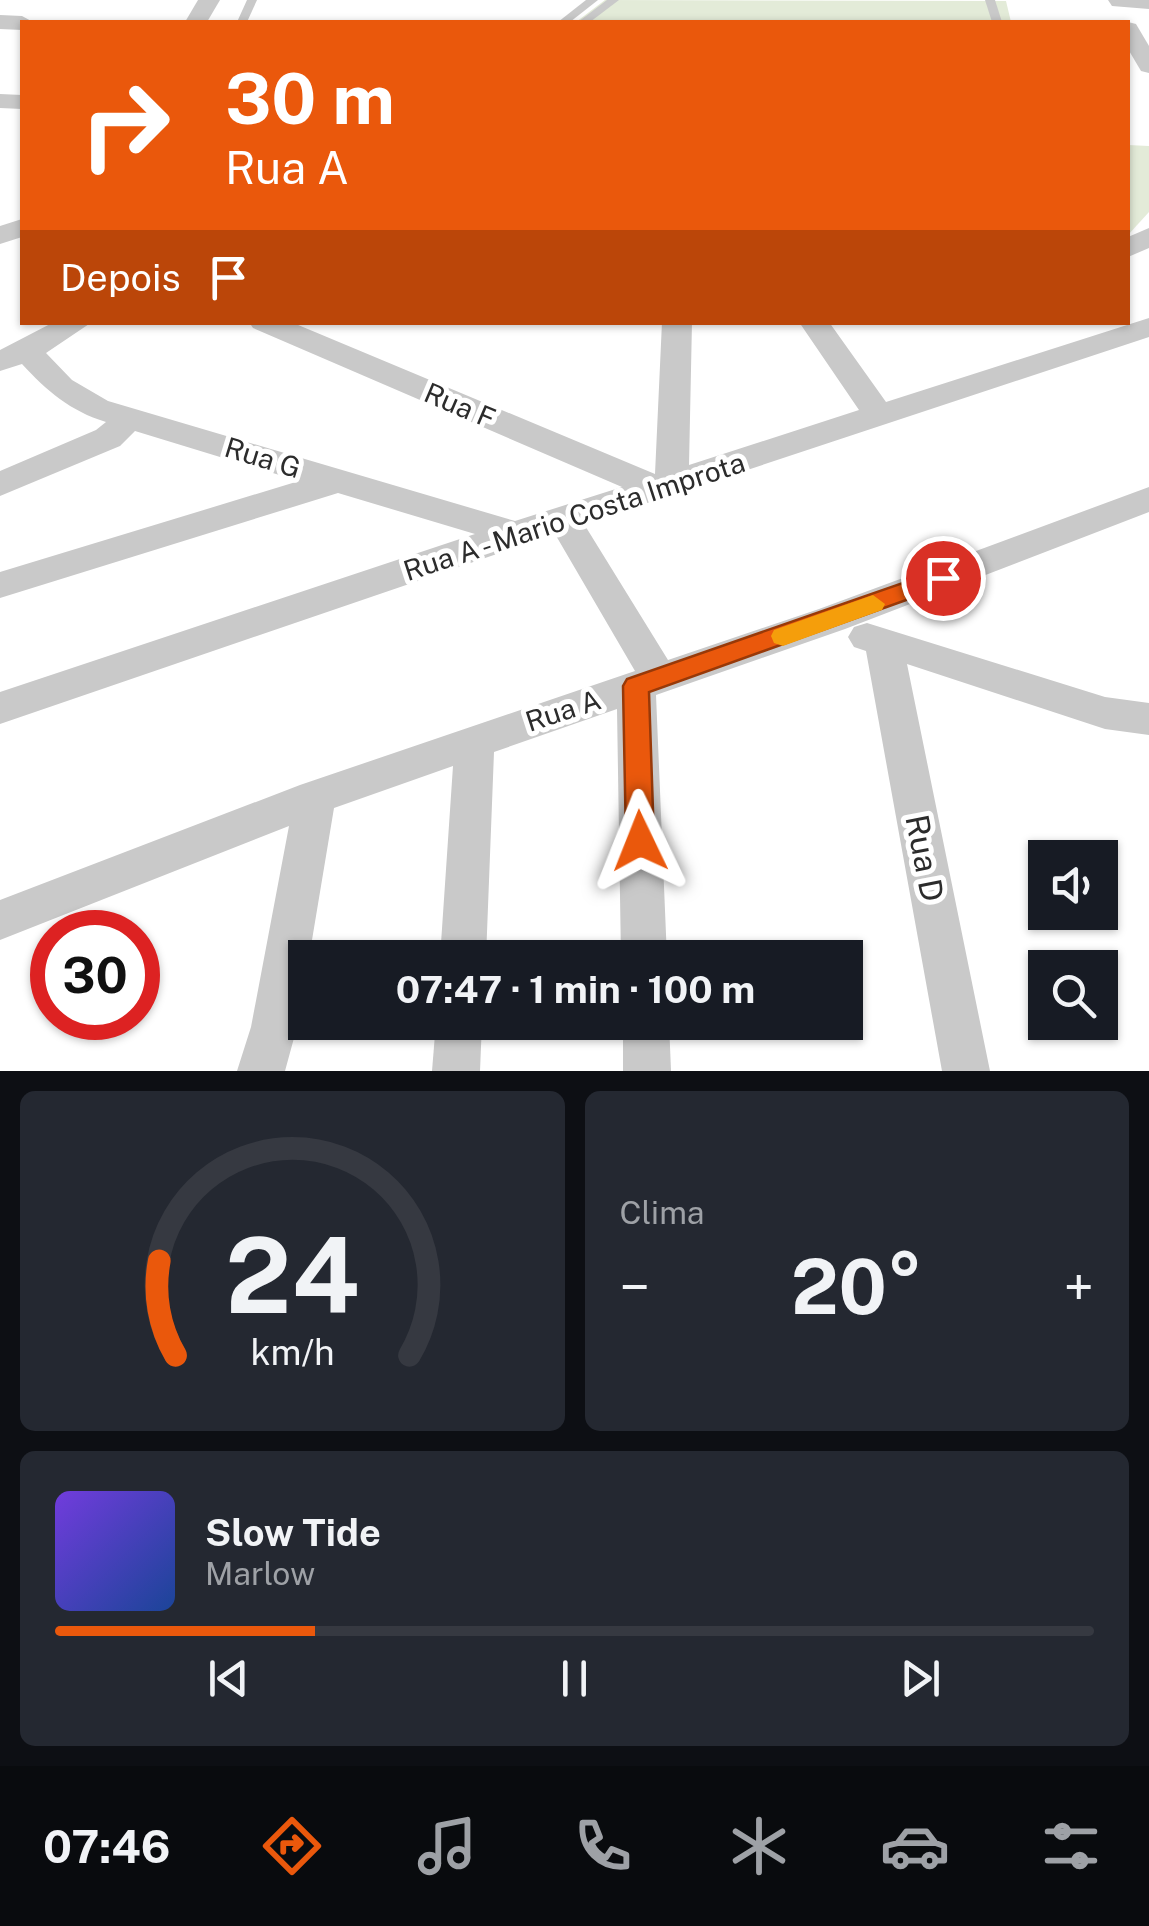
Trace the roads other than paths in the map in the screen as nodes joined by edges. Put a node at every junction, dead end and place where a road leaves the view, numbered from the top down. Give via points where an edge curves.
1 (593, 0) edge
2 (614, 0) edge
3 (1149, 1) edge
4 (1125, 9) edge
5 (1149, 13) edge
6 (566, 20) edge
7 (586, 20) edge
8 (1130, 21) edge
9 (1149, 66) edge
10 (71, 325) edge
11 (271, 325) edge
12 (677, 325) edge
13 (816, 325) edge
14 (1149, 327) edge
15 (14, 356) edge
16 (130, 417) junction
17 (881, 417) junction
18 (340, 480) junction
19 (0, 484) edge
20 (664, 485) junction
21 (1149, 499) edge
22 (563, 518) junction
23 (515, 534) junction
24 (0, 585) edge
25 (832, 620) junction
26 (884, 646) junction
27 (647, 683) junction
28 (0, 708) edge
29 (1149, 719) edge
30 (476, 739) junction
31 (315, 797) junction
32 (0, 920) edge
33 (463, 940) edge
34 (644, 940) edge
35 (458, 1040) edge
36 (646, 1040) edge
37 (261, 1071) edge
38 (456, 1071) edge
39 (647, 1071) edge
40 (966, 1071) edge

1 - 6 lane
2 - 7 lane
3 - 4 street
4 - 5 street
8 - 9 street
10 - 15 street
11 - 20 street, Rua F
12 - 20 street
13 - 17 street
14 - 17 street, Rua A - Mario Costa Improta
15 - 16 street, Rua G via 97,408
16 - 18 street, Rua G
16 - 19 street via 108,438
17 - 20 street, Rua A - Mario Costa Improta
18 - 23 street, Rua G
18 - 24 street
20 - 22 street, Rua A - Mario Costa Improta
21 - 25 street, Rua A
22 - 23 street, Rua A - Mario Costa Improta
22 - 27 street
23 - 28 street, Rua A - Mario Costa Improta
25 - 26 street
25 - 27 street, Rua A
26 - 29 street via 1105,713
26 - 40 street, Rua D
27 - 30 street, Rua A
27 - 34 street
30 - 31 street, Rua A
30 - 33 street
31 - 32 street, Rua A
31 - 37 street
35 - 38 street
36 - 39 street

